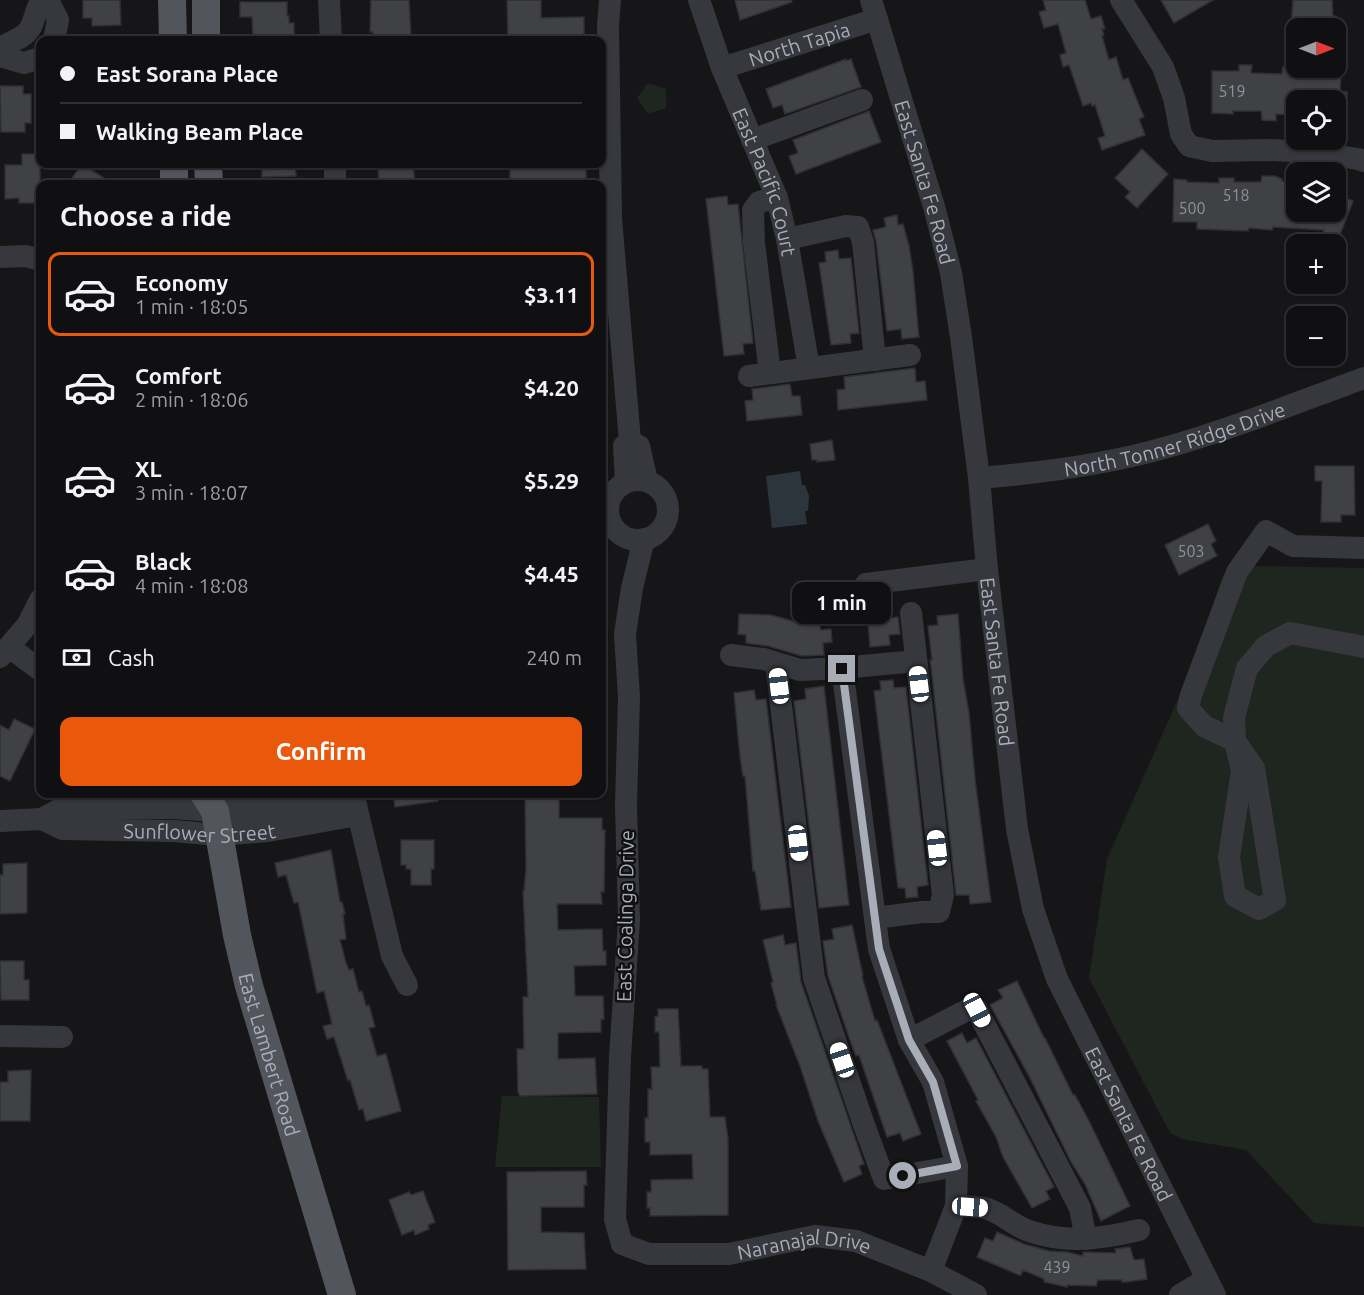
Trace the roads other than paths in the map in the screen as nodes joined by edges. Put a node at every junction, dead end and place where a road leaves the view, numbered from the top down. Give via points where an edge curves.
1 (42, 0) edge
2 (48, 0) edge
3 (172, 0) edge
4 (206, 0) edge
5 (329, 0) edge
6 (610, 0) edge
7 (699, 0) edge
8 (1121, 0) edge
9 (874, 10) edge
10 (55, 36) edge
11 (173, 36) edge
12 (206, 36) edge
13 (331, 36) edge
14 (0, 48) edge
15 (0, 56) edge
16 (36, 59) edge
17 (722, 68) junction
18 (862, 100) dead end
19 (752, 140) junction
20 (1364, 161) edge
21 (777, 198) junction
22 (787, 239) junction
23 (0, 257) edge
24 (36, 259) edge
25 (910, 355) dead end
26 (875, 360) junction
27 (809, 369) junction
28 (1364, 378) edge
29 (979, 478) junction
30 (636, 482) junction
31 (636, 539) junction
32 (1364, 548) edge
33 (987, 569) junction
34 (866, 584) dead end
35 (36, 607) edge
36 (911, 614) dead end
37 (1364, 646) edge
38 (5, 652) edge
39 (731, 655) dead end
40 (916, 660) junction
41 (777, 664) junction
42 (36, 668) edge
43 (842, 669) junction
44 (1235, 741) junction
45 (355, 802) edge
46 (219, 805) edge
47 (0, 821) edge
48 (875, 918) junction
49 (407, 985) dead end
50 (0, 1036) edge
51 (62, 1037) dead end
52 (909, 1040) junction
53 (957, 1166) junction
54 (956, 1206) junction
55 (1139, 1230) dead end
56 (1086, 1239) junction
57 (622, 1244) joint
58 (931, 1272) junction
59 (1211, 1287) edge
60 (342, 1295) edge
61 (976, 1295) edge
62 (1180, 1295) edge

1 - 14 street via 24,35
2 - 10 street via 58,20
3 - 11 main road
4 - 12 main road
5 - 13 street
6 - 30 street via 610,219 630,441 639,446
7 - 17 street, East Pacific Court
8 - 20 street via 1163,67 1181,134 1189,146 1212,151 1312,152
9 - 17 street, North Tapia
9 - 29 street, East Santa Fe Road via 951,273
15 - 16 street via 24,63
17 - 19 street, East Pacific Court
18 - 19 street
19 - 21 street, East Pacific Court
21 - 22 street, East Pacific Court
21 - 27 street via 759,202 753,210 759,375
22 - 26 street via 858,227 863,242
22 - 27 street, East Pacific Court
23 - 24 street
25 - 26 street
26 - 27 street
28 - 29 street, North Tonner Ridge Drive via 1163,448 1068,469
29 - 33 street, East Santa Fe Road
30 - 31 street via 613,494 608,511 614,528
30 - 31 street via 656,485 668,501 669,511 661,530
31 - 57 street, East Coalinga Drive via 624,634 629,697 629,920 615,1219
32 - 44 street via 1293,546 1266,531 1237,572 1188,708 1204,726
33 - 34 street
33 - 59 street, East Santa Fe Road via 1017,829 1033,909 1057,979
35 - 38 street
36 - 40 street
37 - 44 street via 1290,633 1266,646 1247,668 1234,718
38 - 42 street
39 - 41 street
40 - 43 street
40 - 48 street via 943,895 939,912
41 - 43 street via 800,670
41 - 53 street via 814,978 863,1122 884,1179
43 - 48 street
44 - 44 street via 1254,768 1270,860 1275,900 1259,909 1235,896 1228,857 1242,771
45 - 46 street, Sunflower Street via 241,815
45 - 46 street, Sunflower Street via 268,831
45 - 49 street via 392,956
46 - 47 street, Sunflower Street via 62,808 42,819
46 - 60 main road, East Lambert Road via 249,986
48 - 52 street via 879,949
50 - 51 street
52 - 53 street via 933,1082
52 - 56 street via 971,1008 977,1010 1080,1209
53 - 54 street
54 - 56 street via 984,1208 1027,1230 1051,1237
54 - 58 street
55 - 56 street
57 - 58 street, Naranajal Drive via 649,1254 729,1254 814,1236 856,1242
58 - 61 street, Naranajal Drive
59 - 62 street

